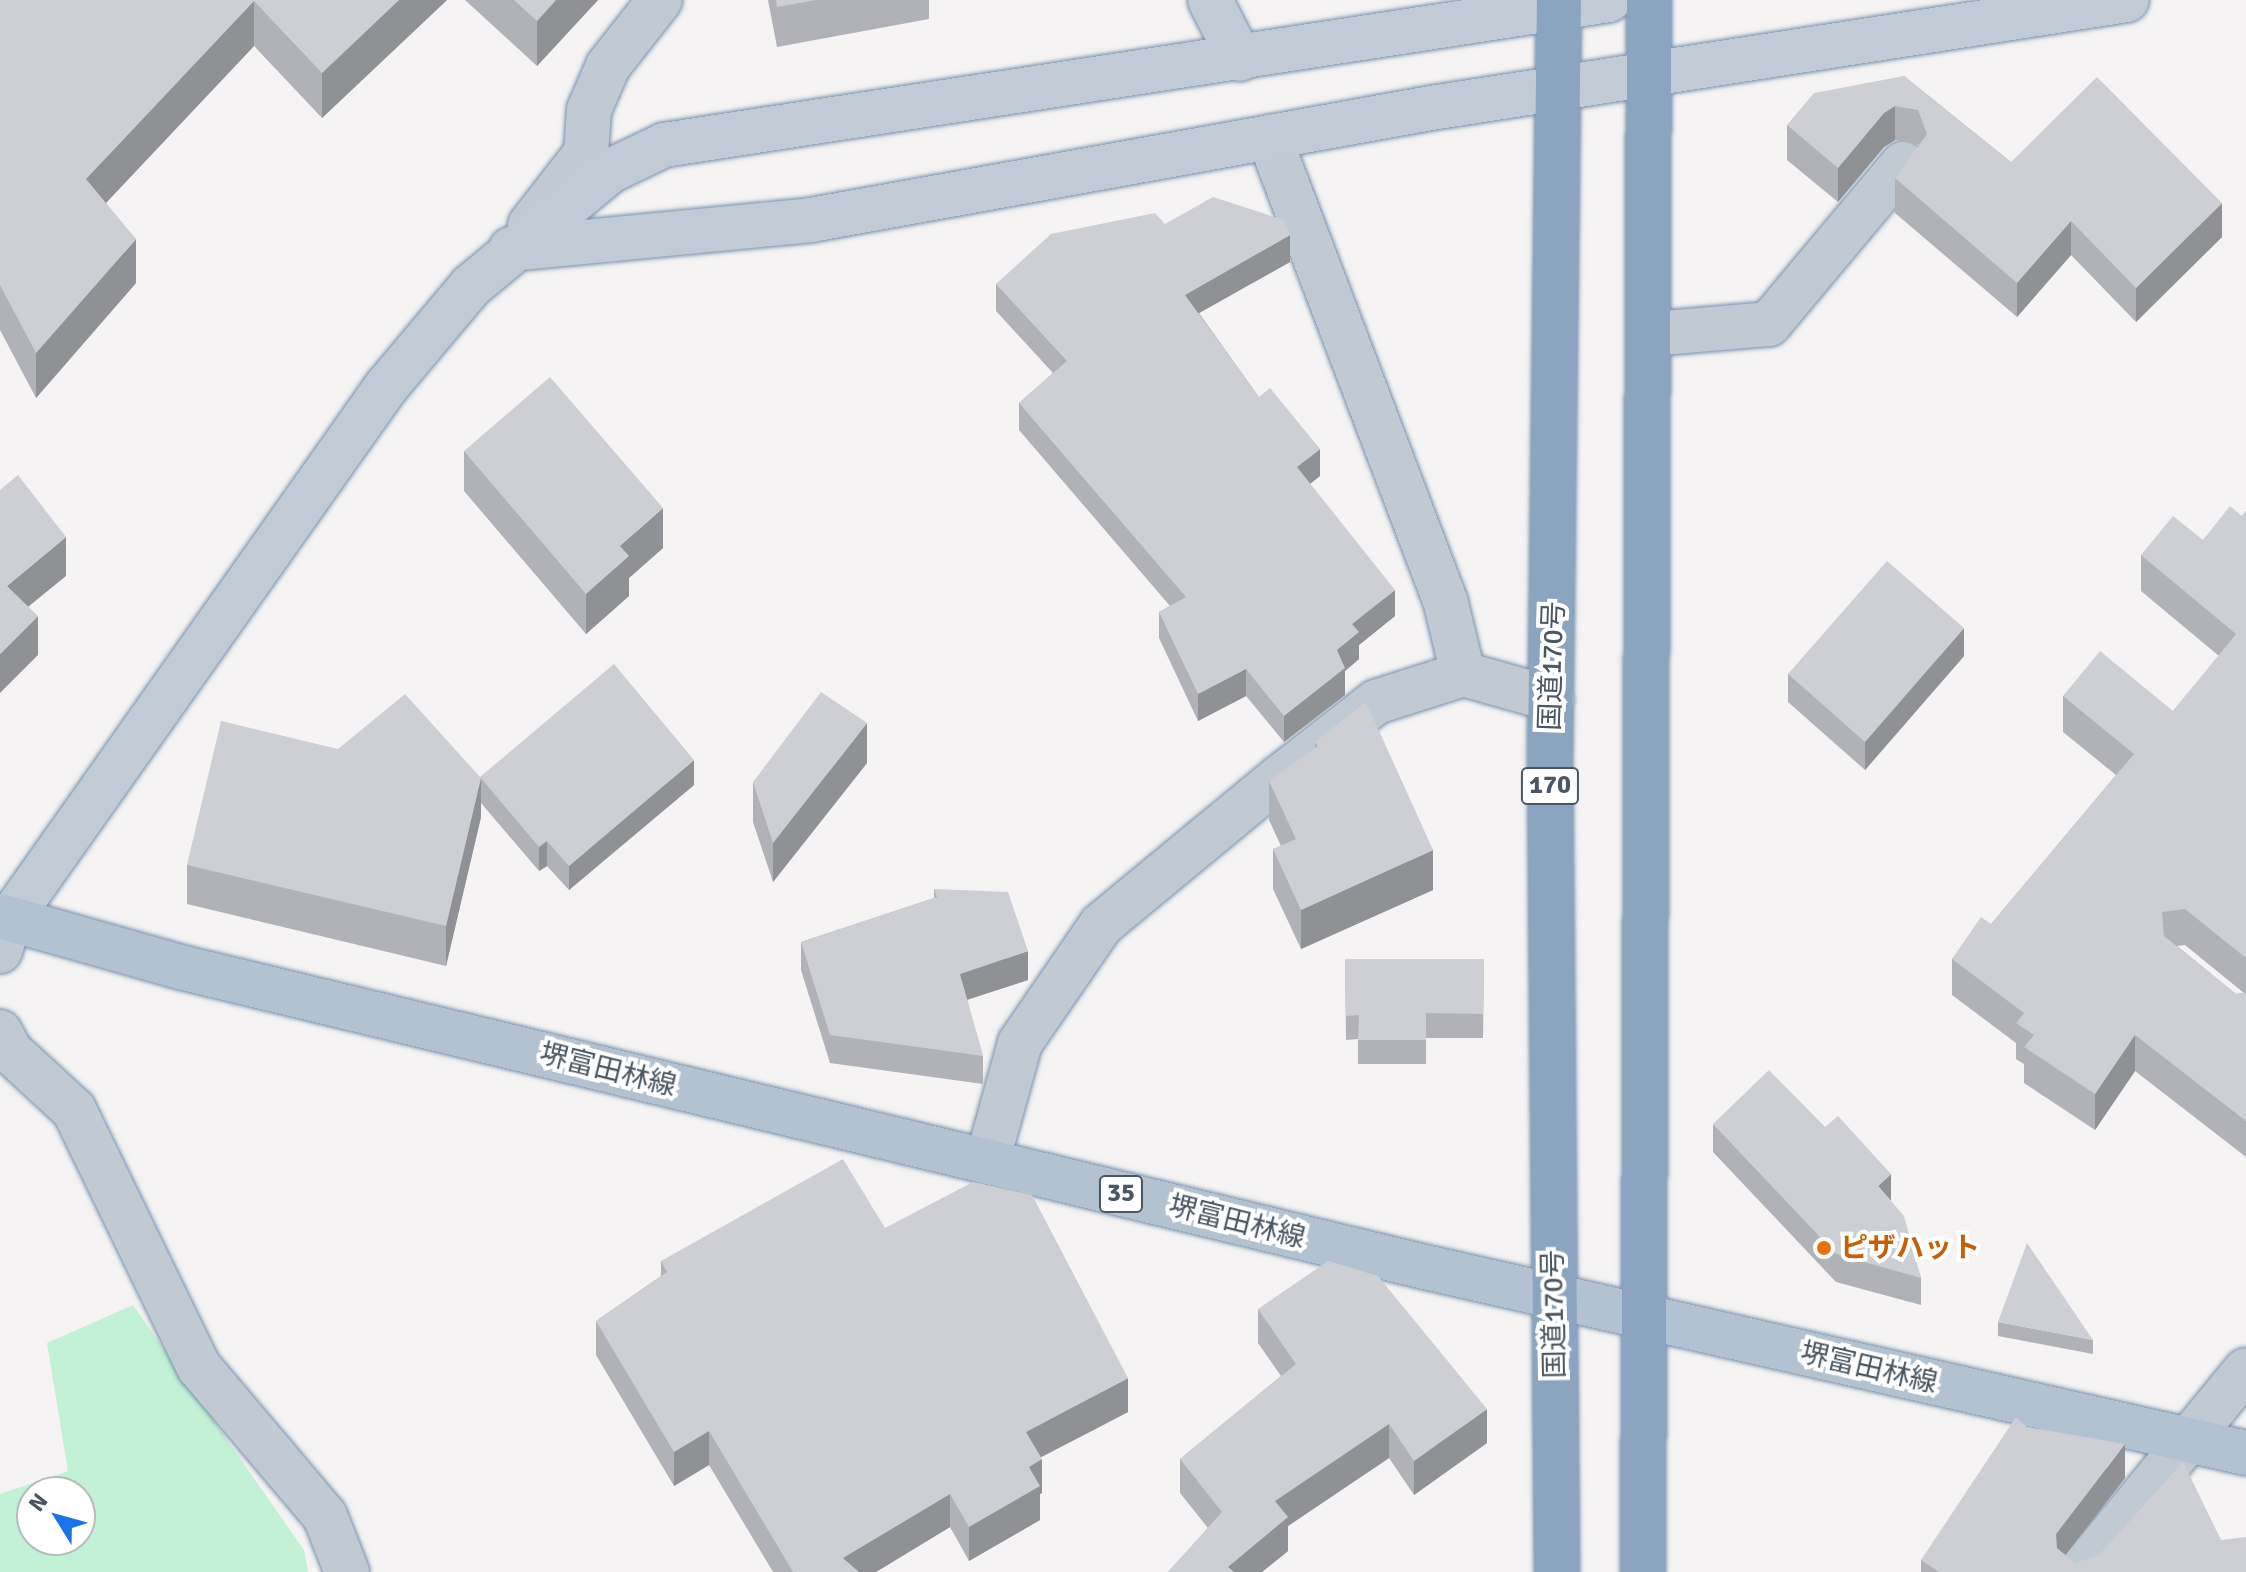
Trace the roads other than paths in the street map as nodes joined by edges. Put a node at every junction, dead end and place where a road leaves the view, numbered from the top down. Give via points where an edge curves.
1 (660, 0) edge
2 (1210, 0) edge
3 (1609, 0) edge
4 (1649, 0) edge
5 (2127, 0) edge
6 (1559, 4) edge
7 (1240, 59) junction
8 (1649, 77) junction
9 (1558, 90) junction
10 (1269, 137) junction
11 (1903, 164) edge
12 (511, 249) junction
13 (1652, 334) junction
14 (1463, 674) junction
15 (1552, 699) junction
16 (3, 929) edge
17 (0, 1032) edge
18 (987, 1162) junction
19 (1554, 1296) junction
20 (1646, 1318) junction
21 (2246, 1370) edge
22 (2195, 1441) junction
23 (2246, 1453) edge
24 (347, 1572) edge
25 (1557, 1572) edge
26 (1643, 1572) edge
27 (2080, 1572) edge

1 - 12 street via 608,66 589,110 586,153
2 - 7 street
3 - 6 street
4 - 8 highway
5 - 8 street
6 - 7 street
6 - 9 highway, 国道170号 / 170
7 - 12 street via 664,145 610,171
8 - 9 street
8 - 13 highway
9 - 10 street
9 - 15 highway, 国道170号 / 170
10 - 12 street via 811,220
10 - 14 street via 1446,604
11 - 13 street via 1769,324
12 - 16 street via 386,387
13 - 20 highway
14 - 15 street
14 - 18 street via 1376,702 1101,925 1020,1043
15 - 19 highway, 国道170号 / 170
16 - 18 main road, 堺富田林線 / 35
17 - 24 street via 10,1051 74,1110 199,1367 325,1516
18 - 19 main road, 堺富田林線 / 35
19 - 20 main road, 堺富田林線 / 35
19 - 25 highway, 国道170号 / 170
20 - 22 main road, 堺富田林線 / 35
20 - 26 highway
21 - 22 street
22 - 23 main road, 堺富田林線 / 35
22 - 27 street

